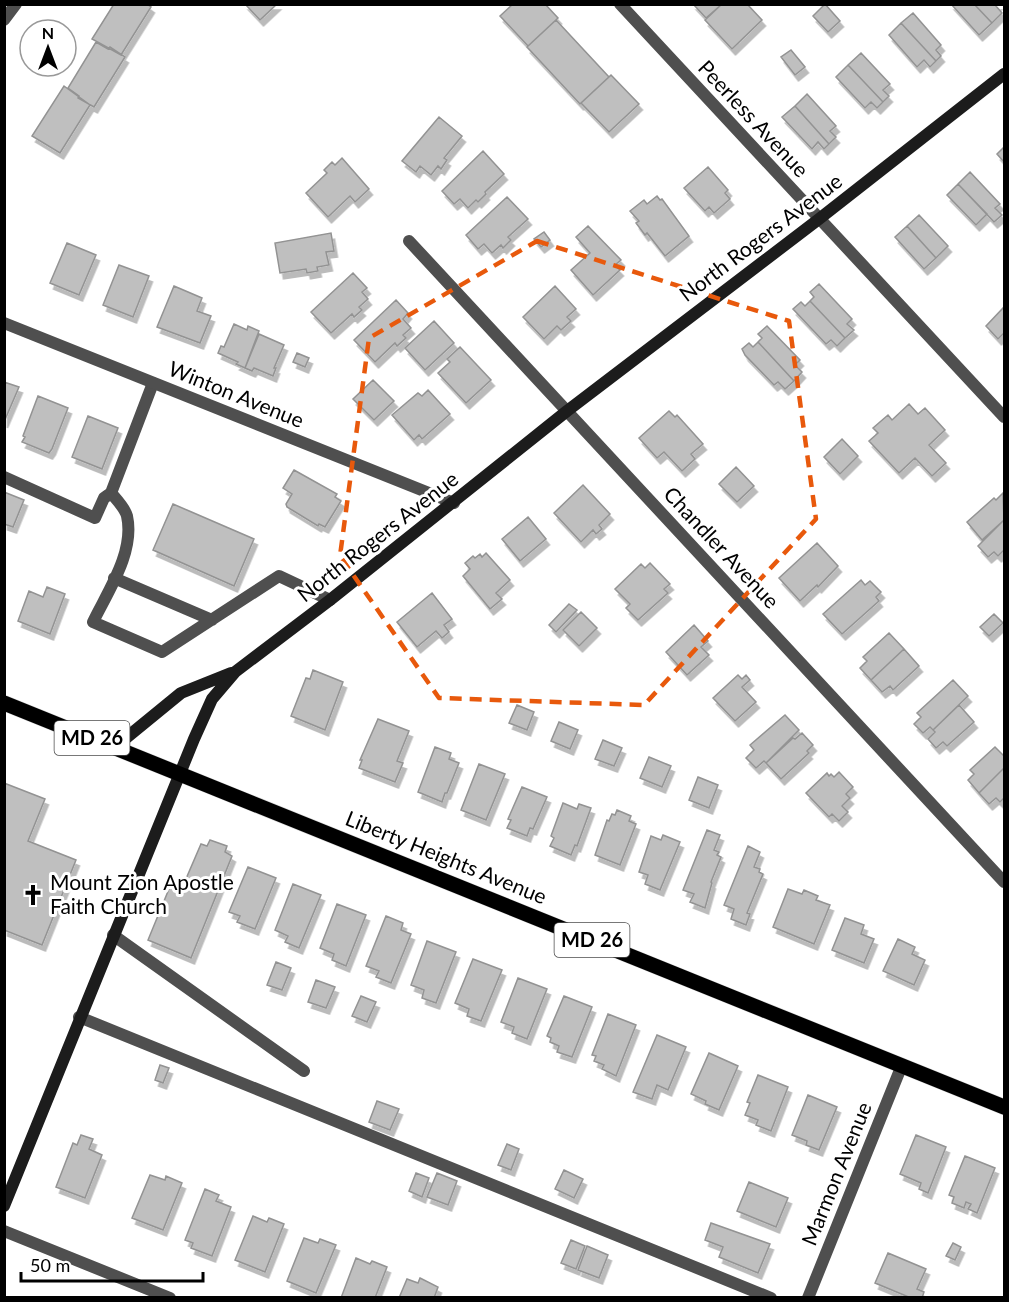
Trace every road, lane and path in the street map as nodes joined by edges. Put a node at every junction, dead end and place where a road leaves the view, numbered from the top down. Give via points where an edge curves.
1 (16, 4) edge
2 (620, 4) edge
3 (4, 20) edge
4 (1005, 74) edge
5 (819, 219) junction
6 (409, 242) dead end
7 (4, 323) edge
8 (153, 382) junction
9 (567, 411) junction
10 (1005, 417) edge
11 (4, 477) edge
12 (111, 493) junction
13 (453, 502) junction
14 (114, 579) junction
15 (330, 600) junction
16 (212, 620) junction
17 (235, 672) junction
18 (4, 703) edge
19 (115, 747) junction
20 (180, 774) junction
21 (1005, 882) edge
22 (113, 935) junction
23 (79, 1017) junction
24 (902, 1065) junction
25 (304, 1071) dead end
26 (1005, 1107) edge
27 (4, 1206) edge
28 (4, 1230) edge
29 (170, 1298) edge
30 (771, 1298) edge
31 (808, 1298) edge

1 - 3 street
2 - 5 street, Peerless Avenue
4 - 5 street, North Rogers Avenue
5 - 9 street, North Rogers Avenue
5 - 10 street, Peerless Avenue
6 - 9 street, Chandler Avenue
7 - 8 street, Winton Avenue
8 - 12 street
8 - 13 street, Winton Avenue
9 - 13 street, North Rogers Avenue
9 - 21 street, Chandler Avenue
11 - 12 street via 95,518 104,498
12 - 14 street via 127,513 128,536
13 - 15 street, North Rogers Avenue
14 - 16 street
14 - 16 street via 93,622 162,652
15 - 16 street via 279,576
15 - 17 street, North Rogers Avenue
17 - 19 street via 180,693
17 - 20 street, North Rogers Avenue via 212,699
18 - 19 main road, Liberty Heights Avenue / MD 26
19 - 20 main road, Liberty Heights Avenue / MD 26
20 - 22 street, North Rogers Avenue
20 - 24 main road, Liberty Heights Avenue / MD 26
22 - 23 street, North Rogers Avenue
22 - 25 street
23 - 27 street, North Rogers Avenue
23 - 30 street
24 - 26 main road, Liberty Heights Avenue / MD 26
24 - 31 street, Marmon Avenue
28 - 29 street

